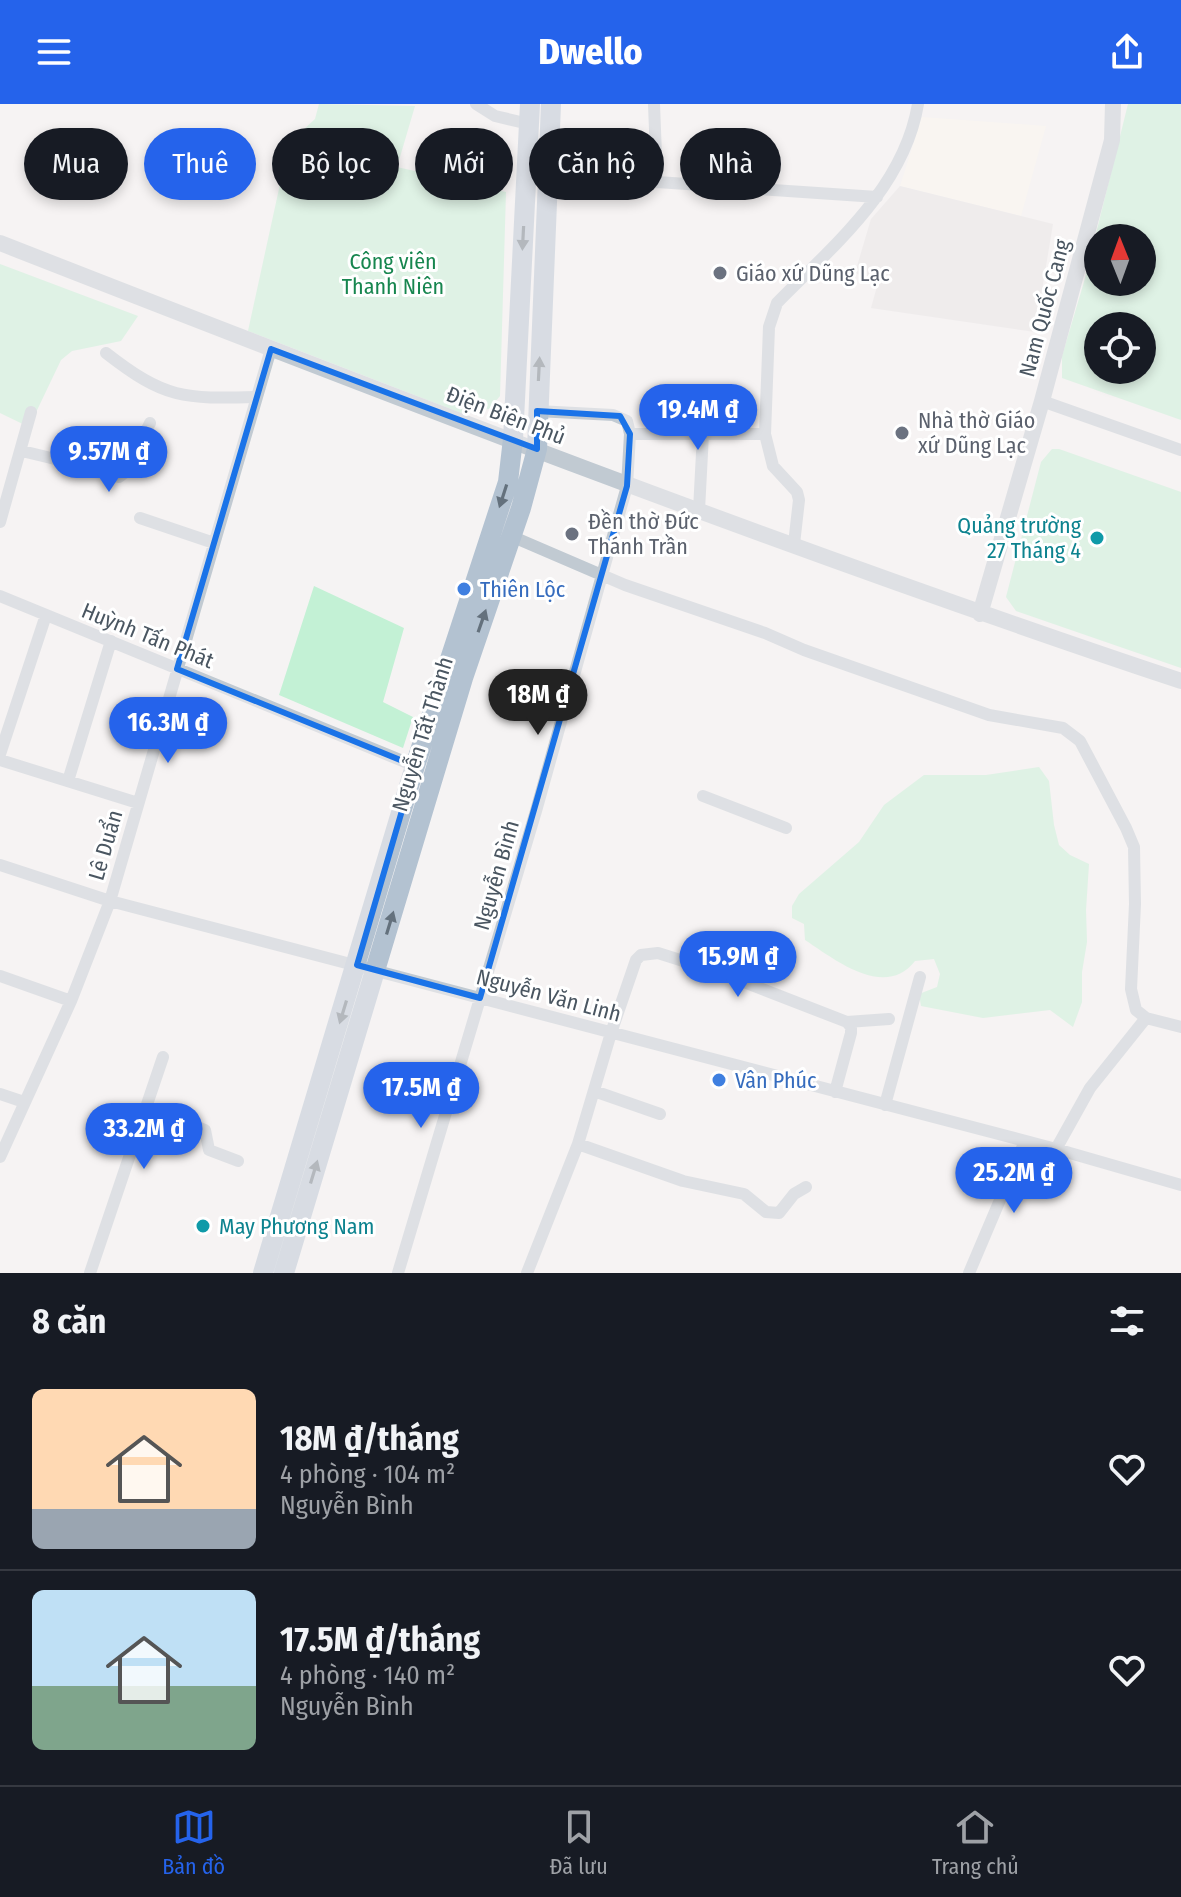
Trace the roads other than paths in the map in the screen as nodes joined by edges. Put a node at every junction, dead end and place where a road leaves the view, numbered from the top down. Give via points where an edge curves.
1 (476, 104) edge
2 (551, 104) edge
3 (654, 104) edge
4 (918, 104) edge
5 (1113, 104) edge
6 (530, 114) edge
7 (655, 128) edge
8 (664, 182) edge
9 (877, 197) junction
10 (0, 243) edge
11 (271, 349) junction
12 (106, 353) dead end
13 (257, 397) junction
14 (1042, 401) junction
15 (537, 411) junction
16 (31, 412) dead end
17 (150, 423) dead end
18 (630, 434) junction
19 (703, 434) junction
20 (765, 434) junction
21 (513, 439) junction
22 (537, 449) junction
23 (1181, 450) edge
24 (22, 451) junction
25 (627, 486) junction
26 (699, 510) junction
27 (140, 518) dead end
28 (0, 522) edge
29 (511, 536) junction
30 (214, 543) junction
31 (794, 544) junction
32 (602, 575) junction
33 (0, 596) edge
34 (980, 614) junction
35 (46, 615) junction
36 (111, 641) junction
37 (177, 669) junction
38 (1181, 681) edge
39 (0, 757) edge
40 (415, 766) junction
41 (68, 781) junction
42 (703, 796) dead end
43 (138, 803) junction
44 (786, 828) dead end
45 (0, 865) edge
46 (110, 901) junction
47 (366, 967) junction
48 (0, 976) edge
49 (920, 977) dead end
50 (480, 998) junction
51 (71, 1001) junction
52 (1146, 1018) junction
53 (889, 1019) dead end
54 (847, 1022) junction
55 (1181, 1027) edge
56 (611, 1033) junction
57 (163, 1057) dead end
58 (594, 1091) junction
59 (835, 1092) junction
60 (0, 1094) edge
61 (24, 1102) junction
62 (885, 1105) junction
63 (147, 1107) junction
64 (660, 1114) dead end
65 (1025, 1141) junction
66 (578, 1144) junction
67 (1056, 1149) junction
68 (0, 1157) edge
69 (238, 1161) dead end
70 (1181, 1185) edge
71 (806, 1187) dead end
72 (90, 1273) edge
73 (263, 1273) edge
74 (284, 1273) edge
75 (398, 1273) edge
76 (527, 1273) edge
77 (969, 1273) edge

1 - 6 street via 495,116
15 -> 2 main road, Nguyễn Tất Thành
3 - 7 street
4 - 9 street via 898,164
5 - 14 street, Nam Quốc Cang via 1112,140
6 -> 21 main road, Nguyễn Tất Thành
8 - 9 street
9 - 20 street via 771,312
10 - 11 street, Điện Biên Phủ
11 - 13 street, Lê Duẩn
11 - 21 street, Điện Biên Phủ
12 - 13 street via 146,383 175,394
13 - 30 street, Lê Duẩn
14 - 23 street
14 - 34 street, Nam Quốc Cang
15 - 18 street via 620,416
15 - 22 main road, Nguyễn Tất Thành
16 - 24 street
17 - 24 street via 119,477
18 - 19 street
18 - 25 street, Nguyễn Bình
19 - 20 street
19 - 26 street
20 - 31 street via 773,466 797,492
21 - 22 street, Điện Biên Phủ
21 -> 40 main road, Nguyễn Tất Thành via 508,482
22 - 25 street, Điện Biên Phủ
22 - 29 main road, Nguyễn Tất Thành
24 - 28 street
25 - 26 street, Điện Biên Phủ
25 - 32 street, Nguyễn Bình
26 - 31 street, Điện Biên Phủ
27 - 30 street
29 - 32 street
47 -> 29 main road, Nguyễn Tất Thành
30 - 37 street, Lê Duẩn
31 - 34 street, Điện Biên Phủ
32 - 50 street, Nguyễn Bình
32 - 52 street via 949,702 1072,733 1134,847 1131,989 1136,1010
33 - 35 street, Huỳnh Tấn Phát
34 - 38 street, Điện Biên Phủ
35 - 36 street, Huỳnh Tấn Phát
35 - 39 street
36 - 37 street, Huỳnh Tấn Phát
36 - 41 street
37 - 40 street, Huỳnh Tấn Phát
37 - 43 street, Lê Duẩn
39 - 41 street
40 - 47 main road, Nguyễn Tất Thành
41 - 43 street
42 - 44 street
43 - 46 street, Lê Duẩn
45 - 46 street, Nguyễn Văn Linh
46 - 47 street, Nguyễn Văn Linh
46 - 51 street, Lê Duẩn
47 - 50 street, Nguyễn Văn Linh
47 -> 73 main road, Nguyễn Tất Thành
74 -> 47 main road, Nguyễn Tất Thành
48 - 51 street
49 - 62 street
50 - 56 street, Nguyễn Văn Linh
50 - 75 street, Nguyễn Bình
51 - 61 street, Lê Duẩn
52 - 55 street
52 - 67 street via 1090,1088
53 - 54 street
54 - 56 street via 718,972 649,953 636,960
54 - 59 street via 851,1033
56 - 58 street
56 - 59 street, Nguyễn Văn Linh
57 - 63 street
58 - 64 street
58 - 66 street
59 - 62 street, Nguyễn Văn Linh
60 - 61 street
61 - 68 street, Lê Duẩn
62 - 65 street, Nguyễn Văn Linh
63 - 69 street via 205,1130 209,1150
63 - 72 street
65 - 67 street, Nguyễn Văn Linh
65 - 77 street
66 - 71 street via 683,1181 744,1194 766,1212 779,1213
66 - 76 street
67 - 70 street, Nguyễn Văn Linh

